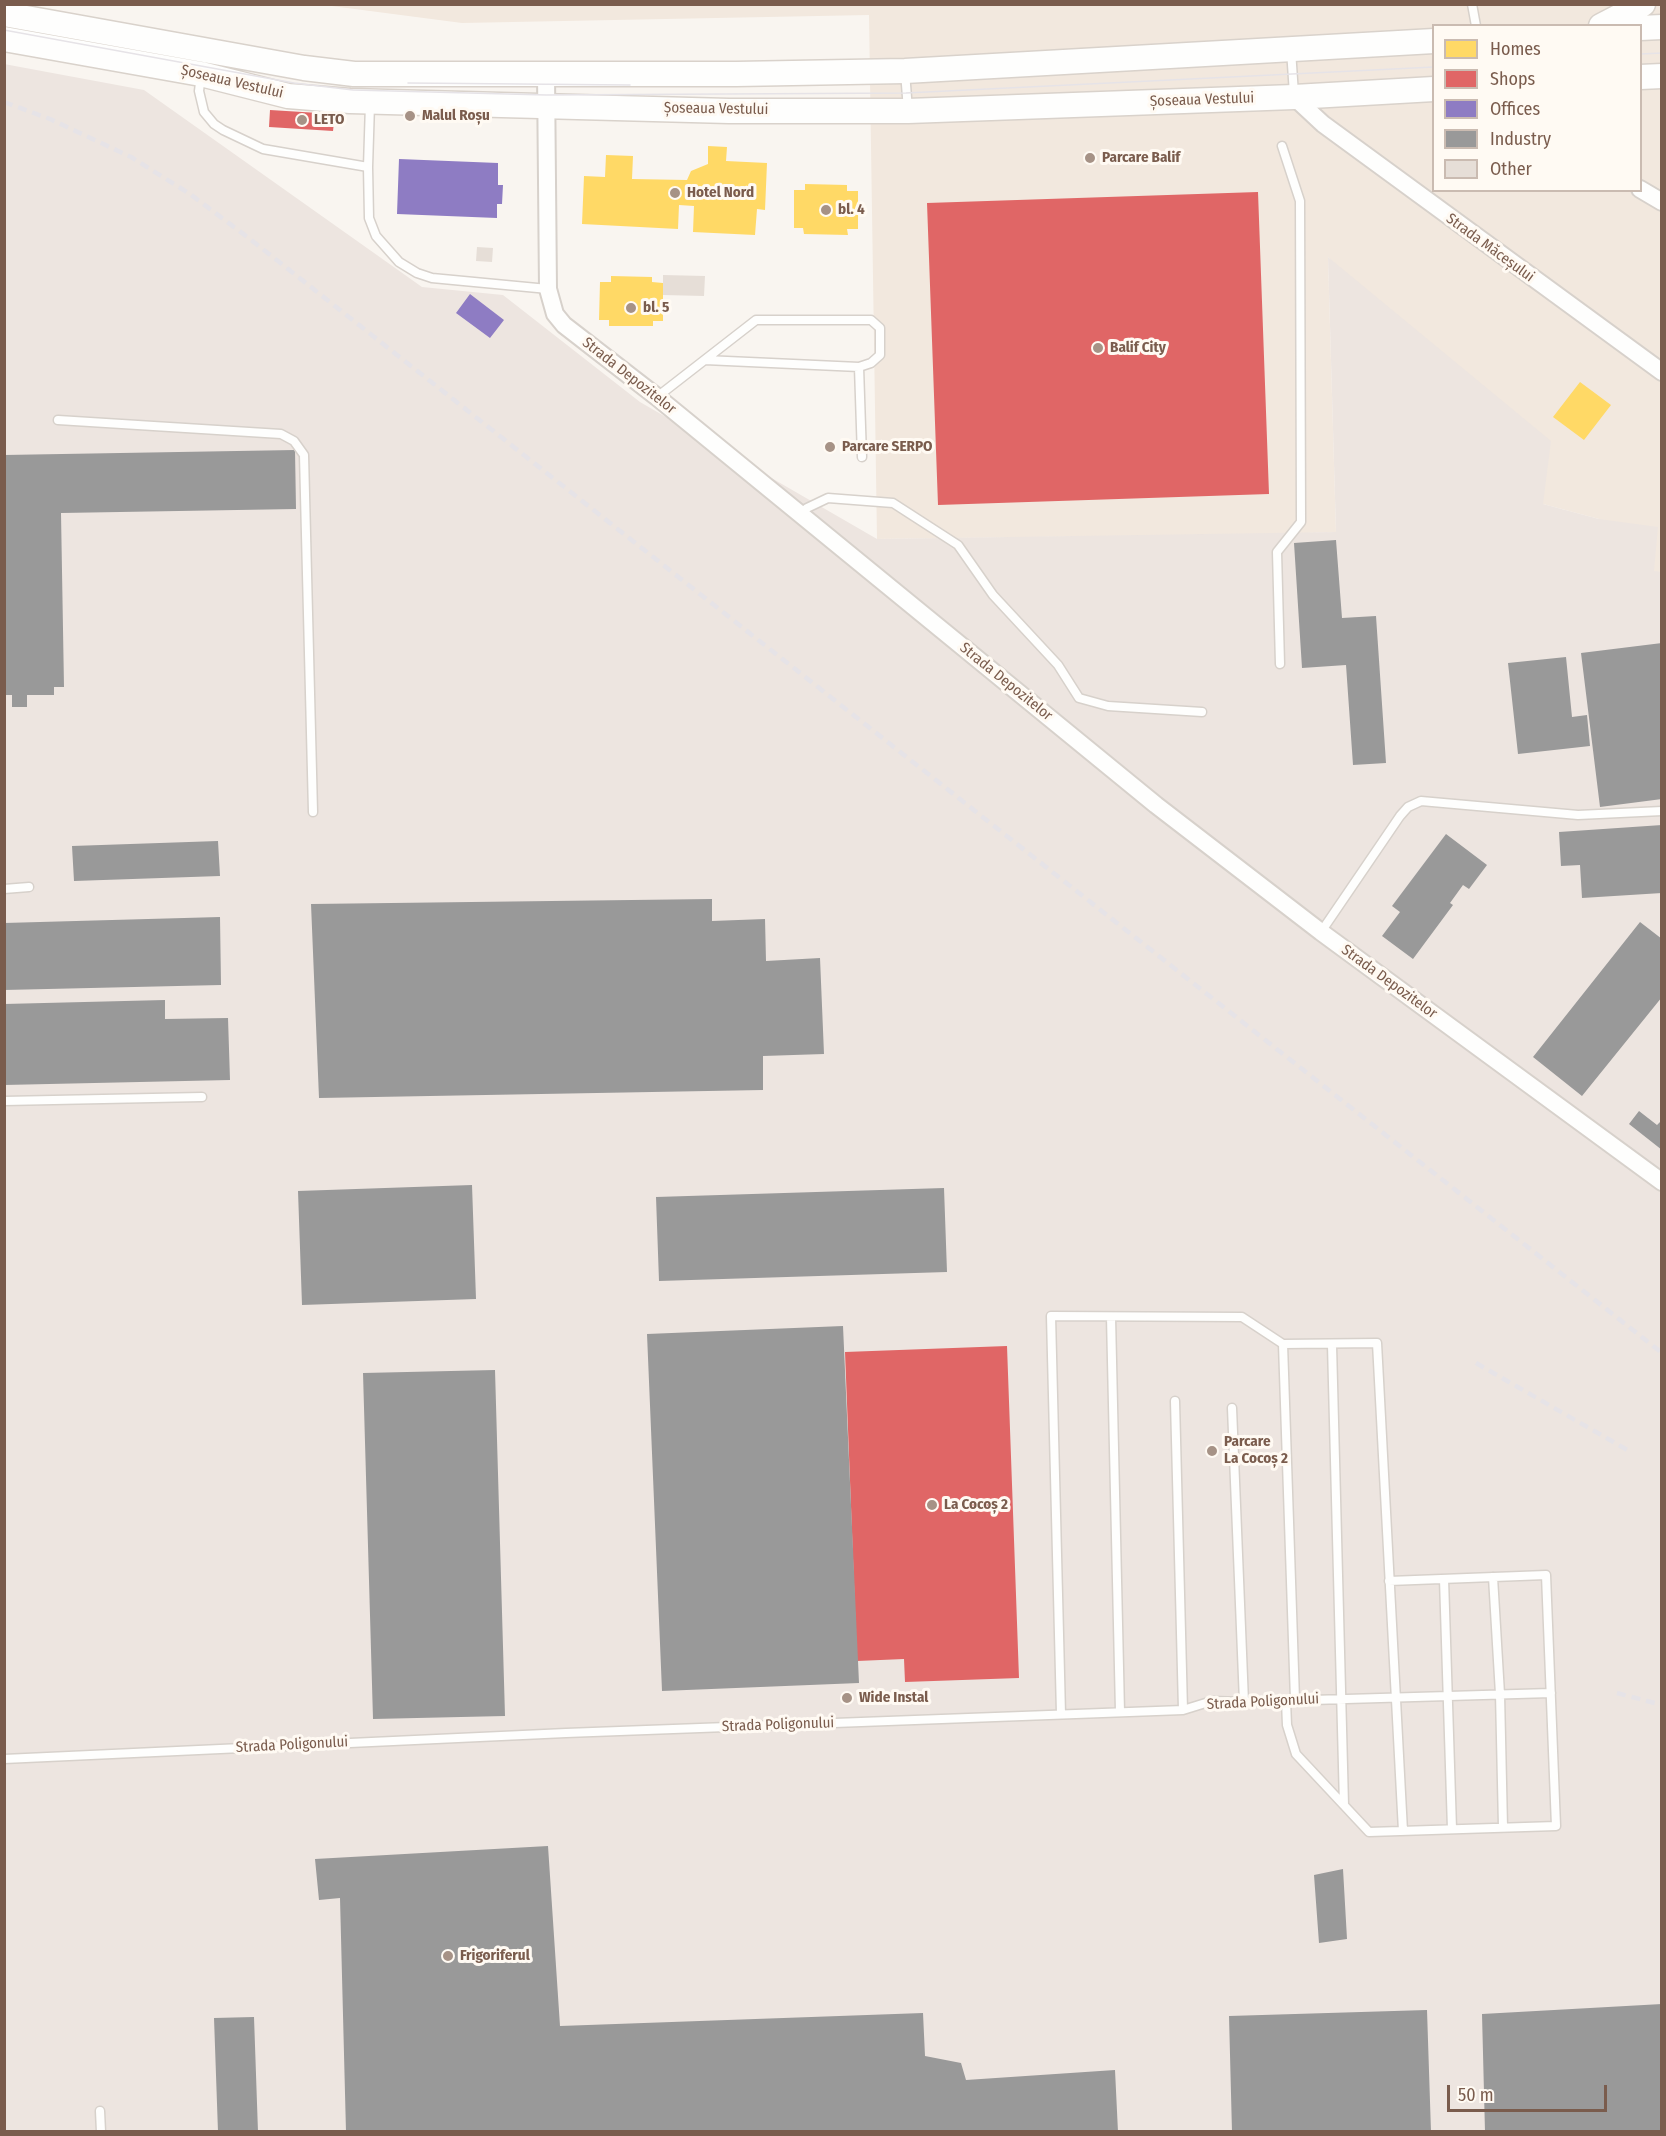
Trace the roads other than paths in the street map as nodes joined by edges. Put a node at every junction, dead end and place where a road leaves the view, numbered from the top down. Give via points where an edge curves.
1 (1472, 4) edge
2 (1643, 4) edge
3 (4, 14) edge
4 (1476, 24) edge
5 (1605, 24) edge
6 (1662, 27) edge
7 (1642, 28) edge
8 (4, 39) edge
9 (1432, 41) edge
10 (1291, 50) junction
11 (204, 62) junction
12 (905, 71) junction
13 (546, 74) junction
14 (1662, 76) edge
15 (1642, 77) edge
16 (1432, 89) edge
17 (1294, 97) junction
18 (370, 101) junction
19 (546, 106) junction
20 (908, 111) junction
21 (1282, 146) dead end
22 (368, 167) junction
23 (1642, 190) edge
24 (1662, 202) edge
25 (548, 289) junction
26 (705, 360) junction
27 (859, 366) junction
28 (1662, 372) edge
29 (657, 397) junction
30 (58, 420) dead end
31 (862, 457) dead end
32 (800, 514) junction
33 (1280, 664) dead end
34 (1202, 712) dead end
35 (1662, 811) edge
36 (313, 812) dead end
37 (29, 887) dead end
38 (4, 888) edge
39 (1321, 932) junction
40 (202, 1097) dead end
41 (4, 1101) edge
42 (1662, 1182) edge
43 (1112, 1317) junction
44 (1283, 1344) junction
45 (1332, 1345) junction
46 (1175, 1401) dead end
47 (1232, 1408) dead end
48 (1493, 1577) junction
49 (1444, 1579) junction
50 (1389, 1581) junction
51 (1551, 1693) junction
52 (1500, 1694) junction
53 (1448, 1695) junction
54 (1395, 1697) junction
55 (1342, 1699) junction
56 (1290, 1701) junction
57 (1244, 1702) junction
58 (1183, 1710) junction
59 (1120, 1712) junction
60 (1060, 1714) junction
61 (4, 1759) edge
62 (1344, 1805) junction
63 (1503, 1827) junction
64 (1452, 1829) junction
65 (1403, 1831) junction
66 (100, 2111) dead end
67 (101, 2132) edge

1 - 4 lane
2 - 5 main road
3 - 11 main road, Șoseaua Vestului
6 - 7 main road
8 - 11 main road, Șoseaua Vestului
9 - 10 main road, Șoseaua Vestului
10 - 12 main road, Șoseaua Vestului
10 - 17 lane
11 - 13 main road, Șoseaua Vestului via 354,74
11 - 18 main road, Șoseaua Vestului via 288,96
11 - 22 lane via 199,91 204,112 223,130 263,149
12 - 13 main road, Șoseaua Vestului
12 - 20 lane
13 - 19 street, Strada Depozitelor
14 - 15 main road
16 - 17 main road, Șoseaua Vestului
17 - 20 main road, Șoseaua Vestului
17 - 28 street, Strada Măceșului via 1323,124
18 - 19 main road, Șoseaua Vestului
18 - 22 lane
19 - 20 main road, Șoseaua Vestului
19 - 25 street, Strada Depozitelor
21 - 33 lane via 1300,201 1301,522 1277,552
22 - 25 lane via 369,218 376,236 399,262 432,278
23 - 24 street
25 - 29 street, Strada Depozitelor via 555,315 564,325
26 - 27 lane
26 - 27 lane via 756,320 871,320 880,328 880,355
26 - 29 lane
27 - 31 lane
29 - 32 street, Strada Depozitelor
30 - 36 lane via 281,435 294,441 304,455
32 - 34 lane via 828,498 893,503 958,545 993,595 1058,665 1079,698 1108,706
32 - 39 street, Strada Depozitelor via 1156,805
35 - 39 lane via 1578,815 1421,801 1400,816
37 - 38 lane
39 - 42 street, Strada Depozitelor
40 - 41 lane
43 - 44 lane via 1242,1317
43 - 59 lane
43 - 60 lane via 1051,1317
44 - 45 lane
44 - 56 lane
45 - 50 lane via 1377,1343
45 - 55 lane
46 - 58 lane
47 - 57 lane
48 - 49 lane
48 - 51 lane via 1546,1575
48 - 52 lane
49 - 50 lane
49 - 53 lane
50 - 54 lane
51 - 52 lane, Strada Poligonului
51 - 63 lane via 1556,1826
52 - 53 lane, Strada Poligonului
52 - 63 lane
53 - 54 lane, Strada Poligonului
53 - 64 lane
54 - 55 lane, Strada Poligonului
54 - 65 lane
55 - 56 lane, Strada Poligonului
55 - 62 lane
56 - 57 lane, Strada Poligonului
56 - 62 lane via 1287,1725 1296,1754
57 - 58 lane, Strada Poligonului via 1212,1701
58 - 59 lane, Strada Poligonului
59 - 60 lane, Strada Poligonului
60 - 61 lane, Strada Poligonului via 566,1732
62 - 65 lane via 1370,1832
63 - 64 lane
64 - 65 lane
66 - 67 lane

